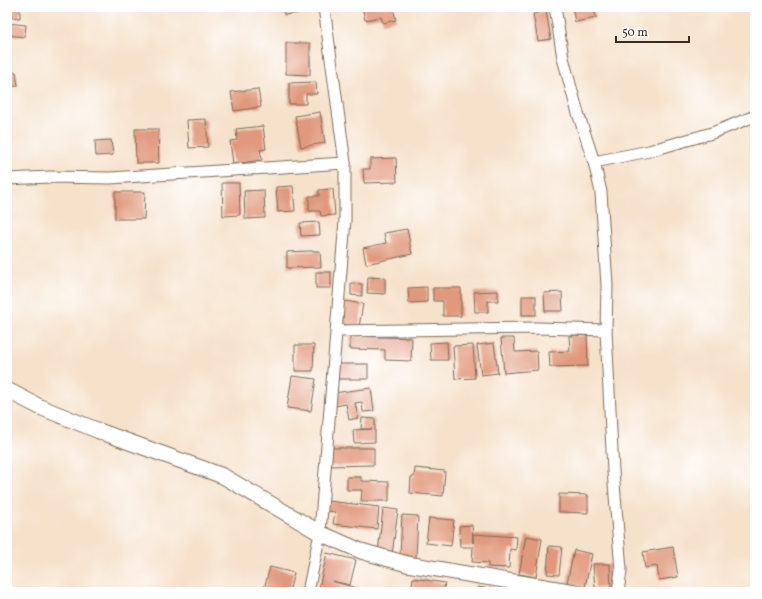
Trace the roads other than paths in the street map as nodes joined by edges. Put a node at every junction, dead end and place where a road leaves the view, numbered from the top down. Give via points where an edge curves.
1 (324, 7) edge
2 (555, 7) edge
3 (755, 116) edge
4 (594, 162) junction
5 (345, 163) junction
6 (7, 179) edge
7 (606, 330) junction
8 (337, 331) junction
9 (7, 390) edge
10 (320, 533) junction
11 (550, 590) edge
12 (308, 592) edge
13 (575, 592) edge
14 (618, 592) edge

1 - 5 street
2 - 4 street via 563,58 576,110
3 - 4 street via 712,133 649,151
4 - 7 street via 601,192 603,218 607,285
5 - 6 street via 110,178
5 - 8 street via 345,220
7 - 8 street via 530,328
7 - 14 street via 621,570
8 - 10 street via 329,402
9 - 10 street via 84,425 223,476
10 - 11 street via 361,551 407,564
10 - 12 street
11 - 13 street

